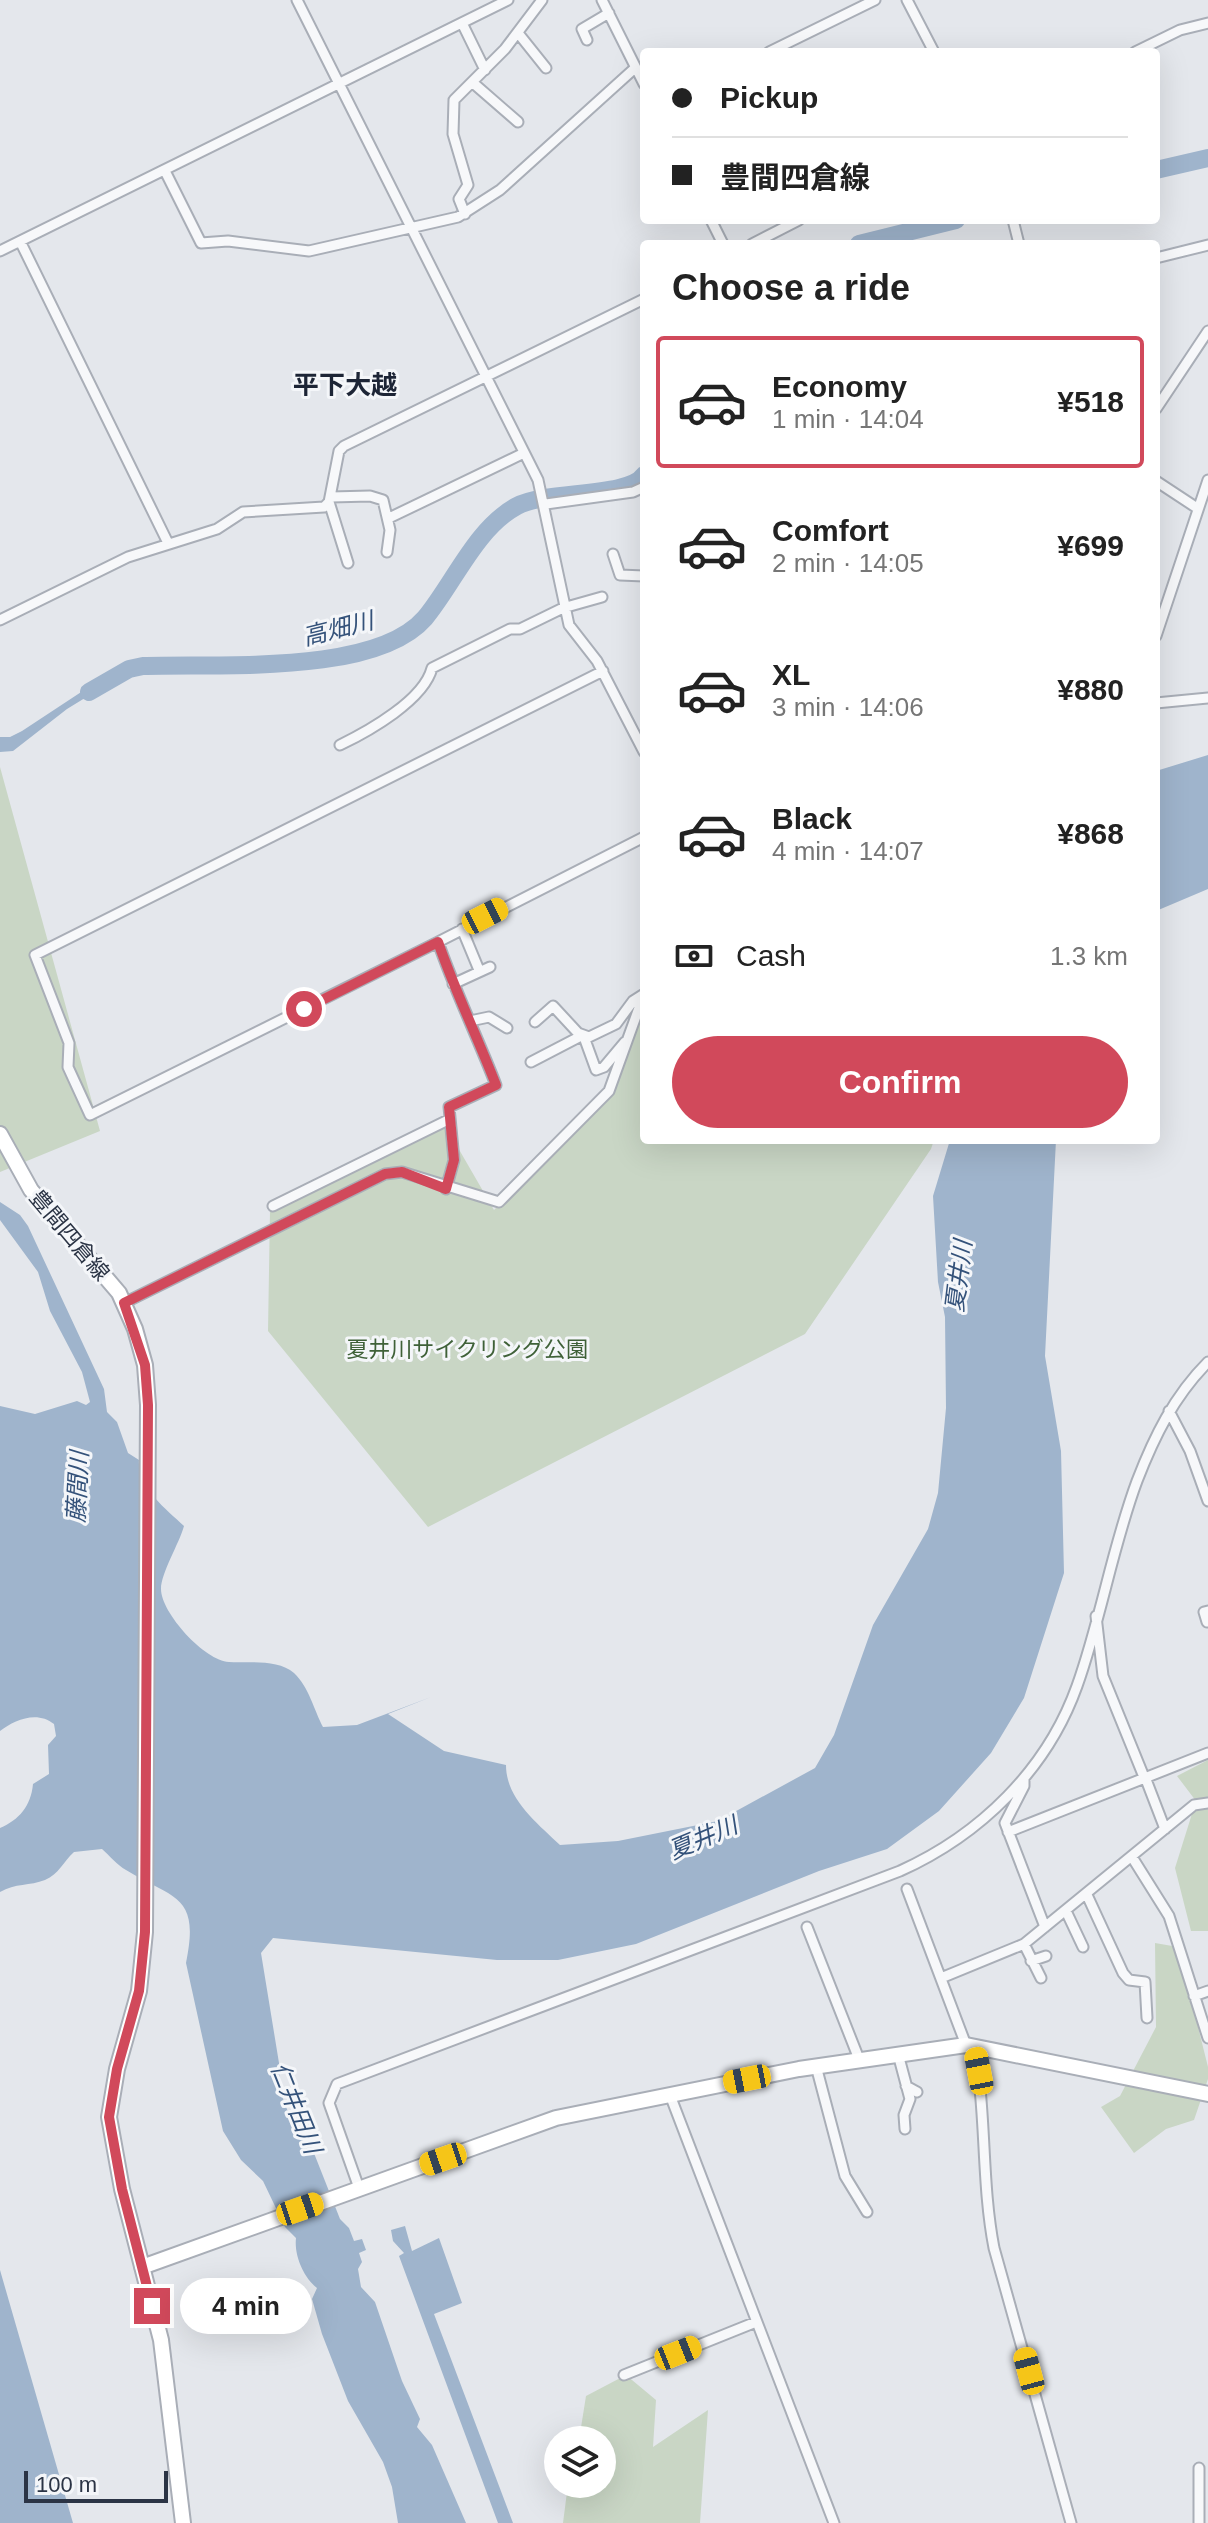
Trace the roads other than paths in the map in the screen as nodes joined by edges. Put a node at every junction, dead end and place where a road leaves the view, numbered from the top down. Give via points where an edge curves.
1 (297, 0) edge
2 (508, 0) edge
3 (542, 0) edge
4 (602, 0) edge
5 (875, 0) edge
6 (907, 0) edge
7 (609, 13) junction
8 (462, 23) junction
9 (1208, 23) edge
10 (518, 33) junction
11 (587, 40) dead end
12 (777, 48) edge
13 (932, 48) edge
14 (1143, 48) edge
15 (546, 68) dead end
16 (635, 68) junction
17 (485, 70) junction
18 (640, 77) edge
19 (472, 82) junction
20 (340, 85) junction
21 (518, 122) dead end
22 (165, 171) junction
23 (465, 214) junction
24 (791, 224) edge
25 (412, 230) junction
26 (760, 240) edge
27 (20, 241) junction
28 (1208, 245) edge
29 (0, 251) edge
30 (1160, 257) edge
31 (640, 301) edge
32 (1208, 331) edge
33 (487, 379) junction
34 (1160, 403) edge
35 (524, 453) junction
36 (1208, 480) edge
37 (1160, 484) edge
38 (640, 489) edge
39 (330, 500) junction
40 (545, 502) junction
41 (1197, 508) junction
42 (389, 518) junction
43 (168, 543) junction
44 (387, 552) dead end
45 (613, 554) dead end
46 (348, 563) dead end
47 (620, 575) junction
48 (640, 576) edge
49 (623, 586) dead end
50 (602, 597) dead end
51 (563, 608) junction
52 (0, 620) edge
53 (1160, 624) edge
54 (603, 671) junction
55 (1208, 698) edge
56 (1160, 703) edge
57 (640, 744) edge
58 (340, 745) dead end
59 (640, 839) edge
60 (462, 929) junction
61 (438, 942) junction
62 (490, 967) dead end
63 (479, 970) junction
64 (453, 984) junction
65 (640, 997) edge
66 (640, 1004) edge
67 (470, 1021) junction
68 (535, 1022) dead end
69 (507, 1028) dead end
70 (583, 1036) junction
71 (625, 1042) junction
72 (531, 1062) dead end
73 (448, 1120) junction
74 (0, 1134) edge
75 (446, 1189) junction
76 (273, 1206) dead end
77 (124, 1303) junction
78 (1208, 1362) edge
79 (1169, 1411) junction
80 (1208, 1501) edge
81 (1208, 1611) edge
82 (1096, 1616) junction
83 (1207, 1622) edge
84 (1208, 1753) edge
85 (1145, 1777) junction
86 (1024, 1778) junction
87 (1208, 1803) edge
88 (1165, 1829) junction
89 (1008, 1832) junction
90 (1132, 1857) junction
91 (907, 1889) dead end
92 (1087, 1895) junction
93 (1066, 1911) junction
94 (807, 1927) dead end
95 (1045, 1927) junction
96 (1024, 1944) junction
97 (1083, 1947) dead end
98 (1046, 1956) dead end
99 (1031, 1961) junction
100 (941, 1978) junction
101 (1041, 1978) dead end
102 (1208, 1991) edge
103 (1194, 1996) junction
104 (1147, 2018) dead end
105 (1208, 2038) edge
106 (970, 2046) junction
107 (898, 2054) junction
108 (859, 2059) junction
109 (816, 2066) junction
110 (906, 2086) junction
111 (917, 2092) dead end
112 (1208, 2094) edge
113 (670, 2095) junction
114 (905, 2129) dead end
115 (352, 2190) junction
116 (867, 2212) dead end
117 (142, 2267) junction
118 (756, 2322) junction
119 (624, 2375) dead end
120 (1199, 2468) dead end
121 (183, 2523) edge
122 (834, 2523) edge
123 (1071, 2523) edge
124 (1199, 2523) edge

1 - 20 street
2 - 8 street
3 - 10 street
4 - 7 street
5 - 12 street
6 - 13 street
7 - 11 street via 582,29
7 - 16 street
8 - 17 street
8 - 20 street
9 - 14 street
10 - 15 street
10 - 17 street
16 - 18 street
16 - 23 street via 500,190
17 - 19 street
19 - 21 street
19 - 23 street via 454,100 451,114 468,185 459,199
20 - 22 street
20 - 25 street
22 - 25 street via 201,243 309,251
22 - 27 street
23 - 25 street
24 - 26 street
25 - 33 street
27 - 29 street
27 - 43 street
28 - 30 street
31 - 33 street
32 - 34 street
33 - 35 street
33 - 39 street via 344,446
35 - 40 street
35 - 42 street
36 - 41 street
37 - 41 street
38 - 40 street
39 - 42 street via 370,496 383,500
39 - 43 street via 318,509 243,512 217,529
39 - 46 street
40 - 51 street
41 - 53 street
42 - 44 street
43 - 52 street
45 - 47 street
47 - 48 street
47 - 49 street
50 - 51 street
51 - 54 street via 569,625
51 - 58 street via 432,668 426,685 368,731
54 - 57 street
54 - 61 street via 35,955 69,1043 68,1067 90,1115
55 - 56 street
59 - 60 street
60 - 61 street
60 - 63 street
61 - 64 street
62 - 63 street
63 - 64 street
64 - 67 street
65 - 70 street via 616,1024
66 - 71 street
67 - 69 street via 489,1017
67 - 73 street via 496,1085 449,1107
68 - 70 street via 553,1006
70 - 71 street via 596,1070
70 - 72 street
71 - 75 street via 603,1099 499,1202
73 - 75 street via 454,1160
73 - 76 street
74 - 77 main road, 豊間四倉線 via 31,1190
75 - 77 street via 402,1172 385,1174
77 - 117 main road, 豊間四倉線 via 145,1365 148,1441 145,1908 139,1991 109,2117
78 - 79 street
79 - 80 street
79 - 82 street via 1129,1502
81 - 83 street
82 - 85 street via 1103,1676
82 - 86 street via 1076,1690 1058,1730
84 - 85 street
85 - 88 street
85 - 89 street
86 - 89 street via 1005,1818
86 - 115 street via 955,1843 900,1871 337,2084 329,2103
87 - 88 street via 1194,1805
88 - 90 street
89 - 95 street
90 - 92 street
90 - 103 street via 1169,1916
91 - 100 street
92 - 93 street
92 - 104 street via 1123,1973 1129,1980 1145,1982
93 - 95 street
93 - 97 street
94 - 108 street
95 - 96 street
96 - 99 street
96 - 100 street
98 - 99 street
99 - 101 street
100 - 106 street
102 - 103 street
103 - 105 street
106 - 107 main road
106 - 112 main road
106 - 123 street via 984,2095 986,2201 994,2248
107 - 108 main road
107 - 110 street
108 - 109 main road
109 - 113 main road
109 - 116 street via 845,2176
110 - 111 street
110 - 114 street via 910,2103
113 - 115 main road via 556,2118
113 - 118 street
115 - 117 main road
117 - 121 main road, 豊間四倉線 via 164,2361
118 - 119 street
118 - 122 street
120 - 124 street

